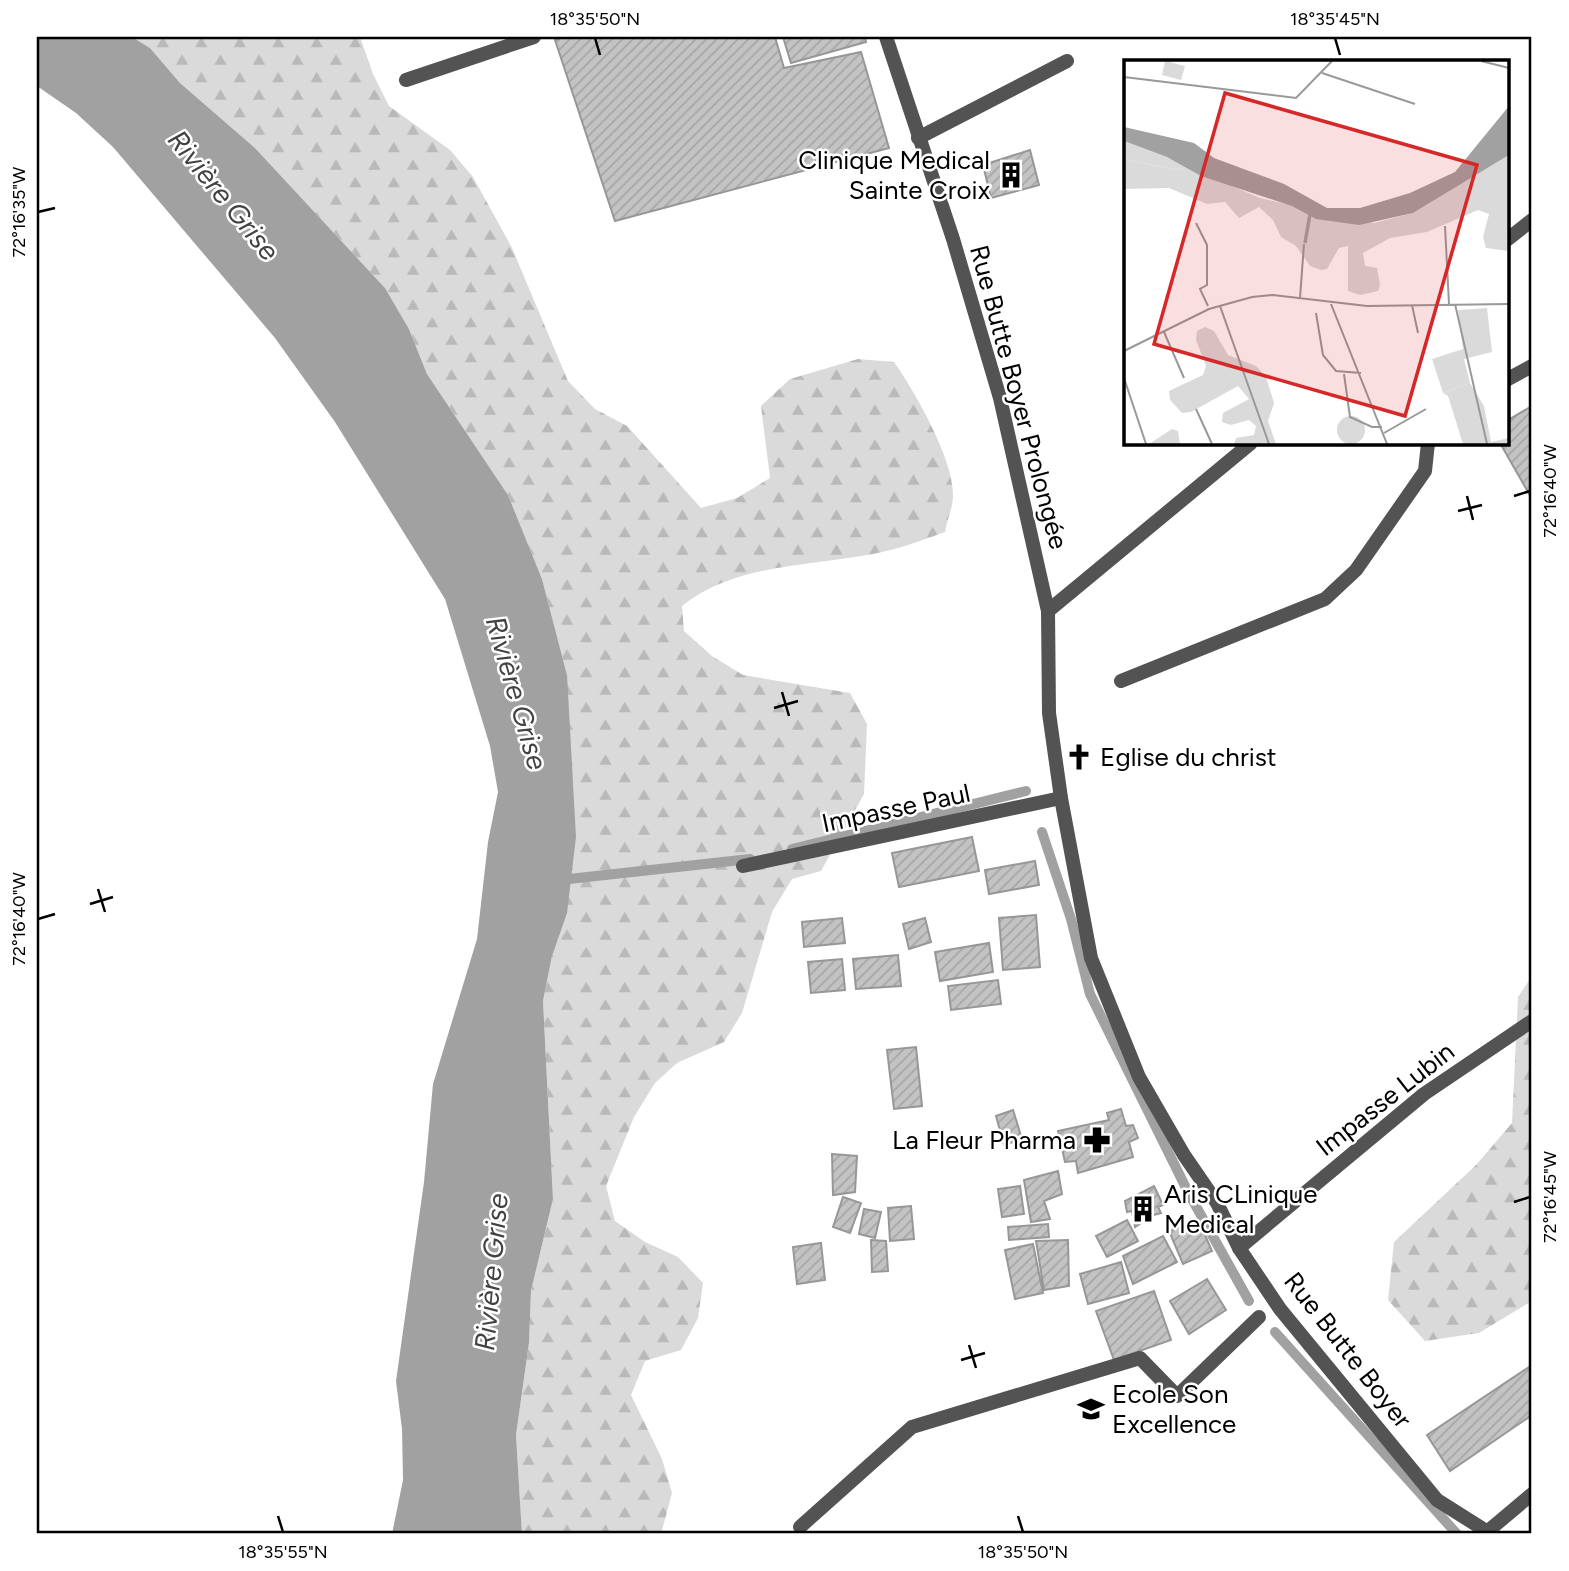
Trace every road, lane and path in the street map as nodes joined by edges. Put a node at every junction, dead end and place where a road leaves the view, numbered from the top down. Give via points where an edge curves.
1 (534, 37) edge
2 (886, 37) edge
3 (1068, 61) dead end
4 (406, 80) dead end
5 (918, 138) junction
6 (1532, 220) edge
7 (1510, 237) edge
8 (1532, 366) edge
9 (1510, 378) edge
10 (1250, 444) edge
11 (1428, 444) edge
12 (1048, 611) junction
13 (1121, 681) dead end
14 (1061, 798) junction
15 (743, 866) dead end
16 (1532, 1021) edge
17 (1239, 1248) junction
18 (1259, 1317) dead end
19 (1532, 1494) edge
20 (800, 1527) dead end
21 (1490, 1533) edge

1 - 4 street
2 - 5 street, Rue Butte Boyer Prolongée
3 - 5 street
5 - 12 street, Rue Butte Boyer Prolongée via 1000,398
6 - 7 street
8 - 9 street
10 - 12 street
11 - 13 street via 1425,471 1356,570 1325,599
12 - 14 street, Rue Butte Boyer via 1049,713
14 - 15 street, Impasse Paul
14 - 17 street, Rue Butte Boyer via 1091,958 1105,994 1139,1077 1184,1156 1217,1202
16 - 17 street, Impasse Lubin via 1424,1094
17 - 21 street, Rue Butte Boyer via 1280,1309 1407,1466 1437,1500
18 - 20 street via 1177,1396 1140,1358 912,1427
19 - 21 street

